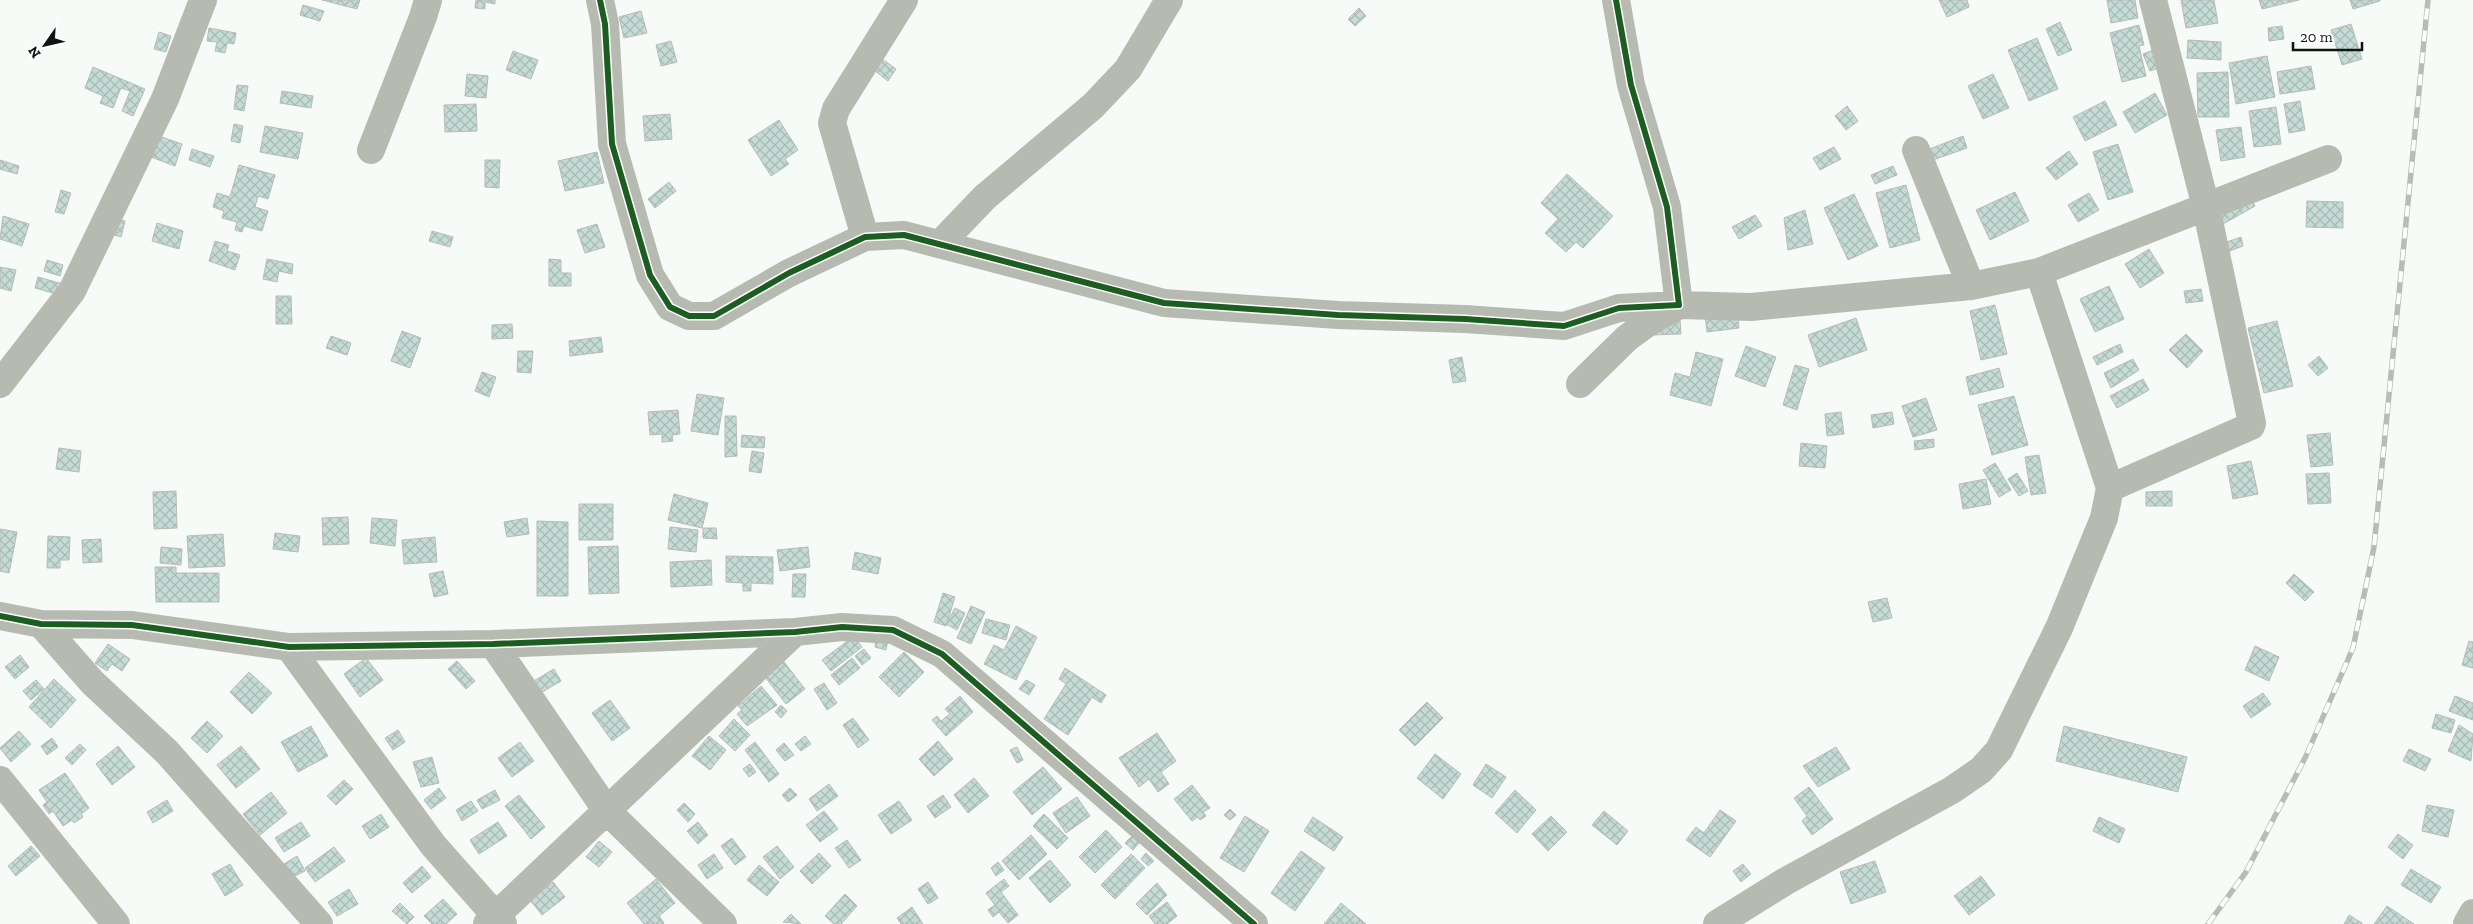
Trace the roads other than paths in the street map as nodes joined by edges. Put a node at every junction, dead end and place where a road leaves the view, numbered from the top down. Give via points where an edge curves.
1 (203, 0) edge
2 (428, 0) edge
3 (600, 0) edge
4 (1169, 0) edge
5 (1616, 0) edge
6 (2152, 0) edge
7 (903, 1) edge
8 (371, 150) dead end
9 (1916, 150) dead end
10 (2328, 158) dead end
11 (2206, 207) junction
12 (865, 237) junction
13 (940, 244) junction
14 (2039, 272) junction
15 (1971, 286) junction
16 (1679, 306) junction
17 (0, 384) edge
18 (1580, 384) dead end
19 (2110, 488) junction
20 (0, 616) edge
21 (41, 624) junction
22 (795, 632) junction
23 (493, 644) junction
24 (289, 647) junction
25 (0, 780) edge
26 (607, 811) junction
27 (2473, 913) edge
28 (495, 921) edge
29 (116, 924) edge
30 (319, 924) edge
31 (723, 924) edge
32 (1254, 924) edge
33 (1717, 924) edge
34 (2467, 924) edge

1 - 17 street via 165,99 72,291
2 - 8 street
3 - 12 street via 605,24 612,144 650,275 670,307 689,316 714,316 788,273
4 - 13 street via 1122,75 1092,106 985,197
5 - 16 street via 1631,85 1667,207
6 - 11 street
7 - 12 street via 836,109 832,123
9 - 15 street
10 - 11 street
11 - 14 street
11 - 19 street via 2252,423 2247,430
12 - 13 street via 904,235
13 - 16 street via 1164,303 1564,326 1619,308
14 - 15 street
14 - 19 street
15 - 16 street via 1751,307
16 - 18 street via 1627,338
19 - 33 street via 2104,518 2058,628 1999,750 1982,770 1952,790 1786,881
20 - 21 street
21 - 24 street via 132,625
21 - 30 street via 93,684 166,752
22 - 23 street
22 - 26 street
22 - 32 street via 842,627 893,630 942,654
23 - 24 street
23 - 26 street
24 - 28 street via 433,845
25 - 29 street
26 - 28 street
26 - 31 street
27 - 34 street

